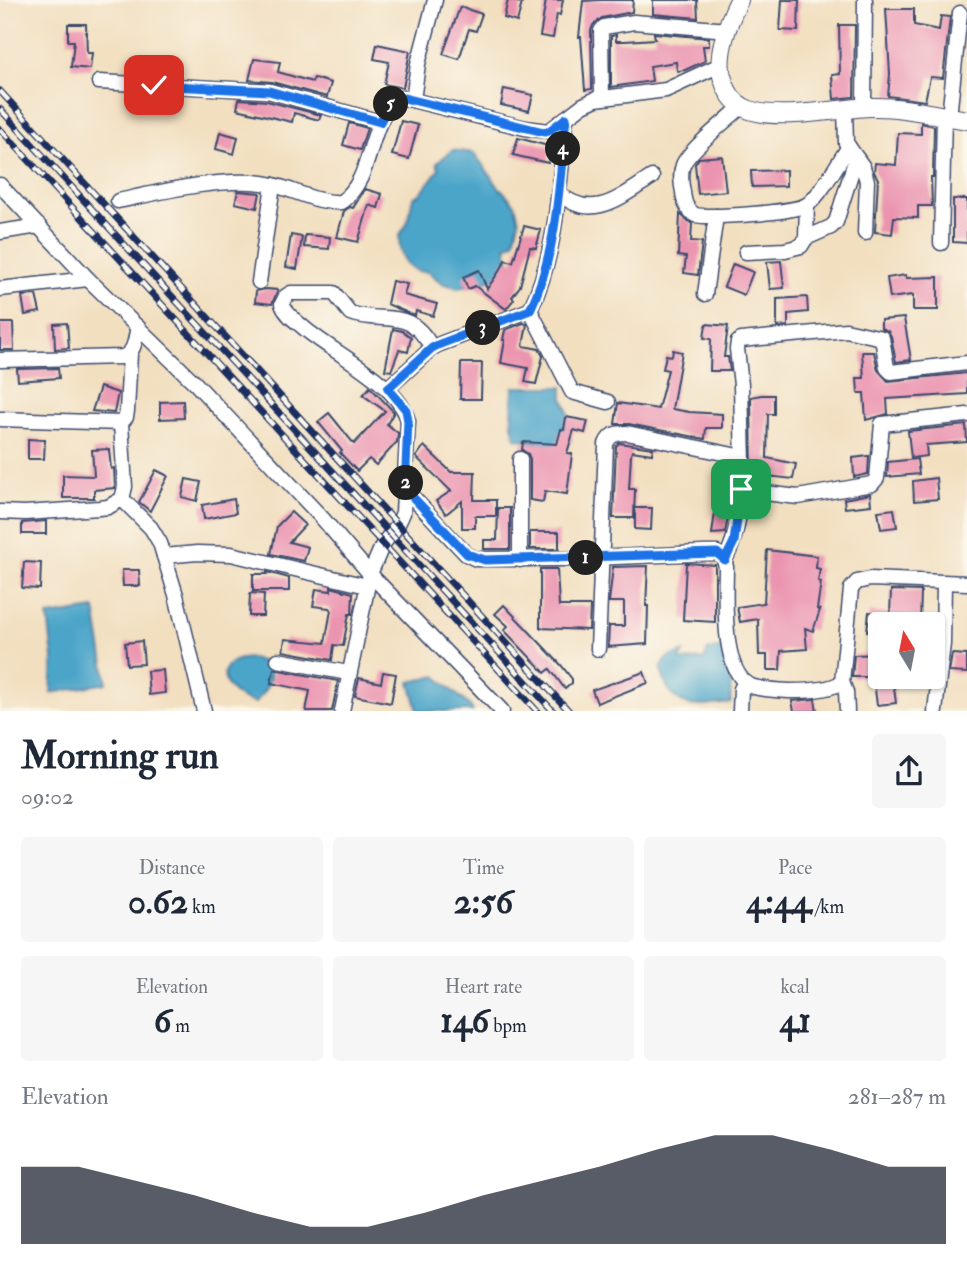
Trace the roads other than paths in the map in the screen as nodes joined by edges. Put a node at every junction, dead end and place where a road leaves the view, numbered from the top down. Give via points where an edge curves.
1 (435, 0) edge
2 (739, 0) edge
3 (865, 0) edge
4 (960, 13) dead end
5 (728, 30) junction
6 (720, 65) junction
7 (99, 82) dead end
8 (603, 97) junction
9 (414, 100) junction
10 (741, 107) junction
11 (864, 107) junction
12 (845, 109) junction
13 (946, 117) junction
14 (566, 118) junction
15 (967, 120) edge
16 (380, 122) junction
17 (852, 153) junction
18 (652, 177) dead end
19 (0, 185) edge
20 (273, 185) junction
21 (559, 193) junction
22 (118, 201) dead end
23 (807, 205) junction
24 (716, 216) junction
25 (39, 226) junction
26 (0, 232) edge
27 (865, 233) dead end
28 (806, 238) junction
29 (942, 243) dead end
30 (746, 253) dead end
31 (89, 279) junction
32 (259, 282) dead end
33 (0, 289) edge
34 (705, 294) dead end
35 (530, 310) junction
36 (138, 327) junction
37 (432, 348) junction
38 (130, 354) junction
39 (0, 360) edge
40 (967, 363) edge
41 (388, 388) junction
42 (608, 401) dead end
43 (967, 415) edge
44 (0, 419) edge
45 (121, 423) junction
46 (520, 459) dead end
47 (743, 463) junction
48 (405, 489) junction
49 (741, 489) junction
50 (122, 499) junction
51 (0, 512) edge
52 (164, 556) junction
53 (602, 558) junction
54 (520, 559) junction
55 (725, 560) junction
56 (369, 580) junction
57 (944, 583) junction
58 (967, 583) edge
59 (598, 649) dead end
60 (278, 660) dead end
61 (348, 673) junction
62 (745, 682) junction
63 (842, 682) junction
64 (204, 711) edge
65 (342, 711) edge
66 (502, 711) edge
67 (740, 711) edge
68 (847, 711) edge
69 (935, 711) edge

1 - 9 street
2 - 5 street
3 - 11 street
4 - 13 street
5 - 6 street
5 - 8 street via 634,22 604,27
6 - 8 street via 666,90
6 - 10 street via 725,86
7 - 16 street via 269,91
8 - 14 street
9 - 14 street via 544,132
9 - 16 street via 396,99
10 - 12 street via 761,113
10 - 24 street via 682,167 687,208 695,215
11 - 12 street
11 - 13 street
12 - 17 street via 845,138
13 - 15 street
13 - 29 street
14 - 21 street
16 - 20 street via 361,177 341,202
17 - 23 street
17 - 27 street via 867,181
17 - 28 street via 836,222
18 - 21 street via 601,206 576,205
19 - 25 street
20 - 22 street via 231,183
20 - 32 street
21 - 35 street via 546,262
23 - 24 street
23 - 28 street
24 - 34 street
25 - 26 street
25 - 31 street
28 - 30 street via 796,248
31 - 33 street
31 - 36 street
35 - 37 street
35 - 42 street via 572,392
36 - 38 street
36 - 56 street via 323,519
37 - 41 street
37 - 41 street via 414,324 350,313 334,293 286,296 282,304 287,314
38 - 39 street
38 - 45 street via 127,411
40 - 47 street via 891,372 882,338 851,331 741,340 737,349
41 - 48 street via 406,410 408,421
43 - 49 street via 882,424 877,478 872,484 798,497
44 - 45 street
45 - 50 street
46 - 54 street
47 - 49 street
47 - 53 street via 738,456 724,452 627,433 610,436
48 - 54 street via 471,557
48 - 56 street via 397,526 383,544
49 - 55 street via 734,542
50 - 51 street via 99,508
50 - 52 street via 151,528
52 - 56 street via 231,554
52 - 64 street
53 - 54 street
53 - 55 street via 717,553
53 - 59 street
55 - 62 street via 728,644
56 - 61 street
56 - 66 street
57 - 58 street
57 - 63 street via 870,579 853,584
57 - 69 street
60 - 61 street
61 - 65 street
62 - 63 street via 793,691
62 - 67 street
63 - 68 street

